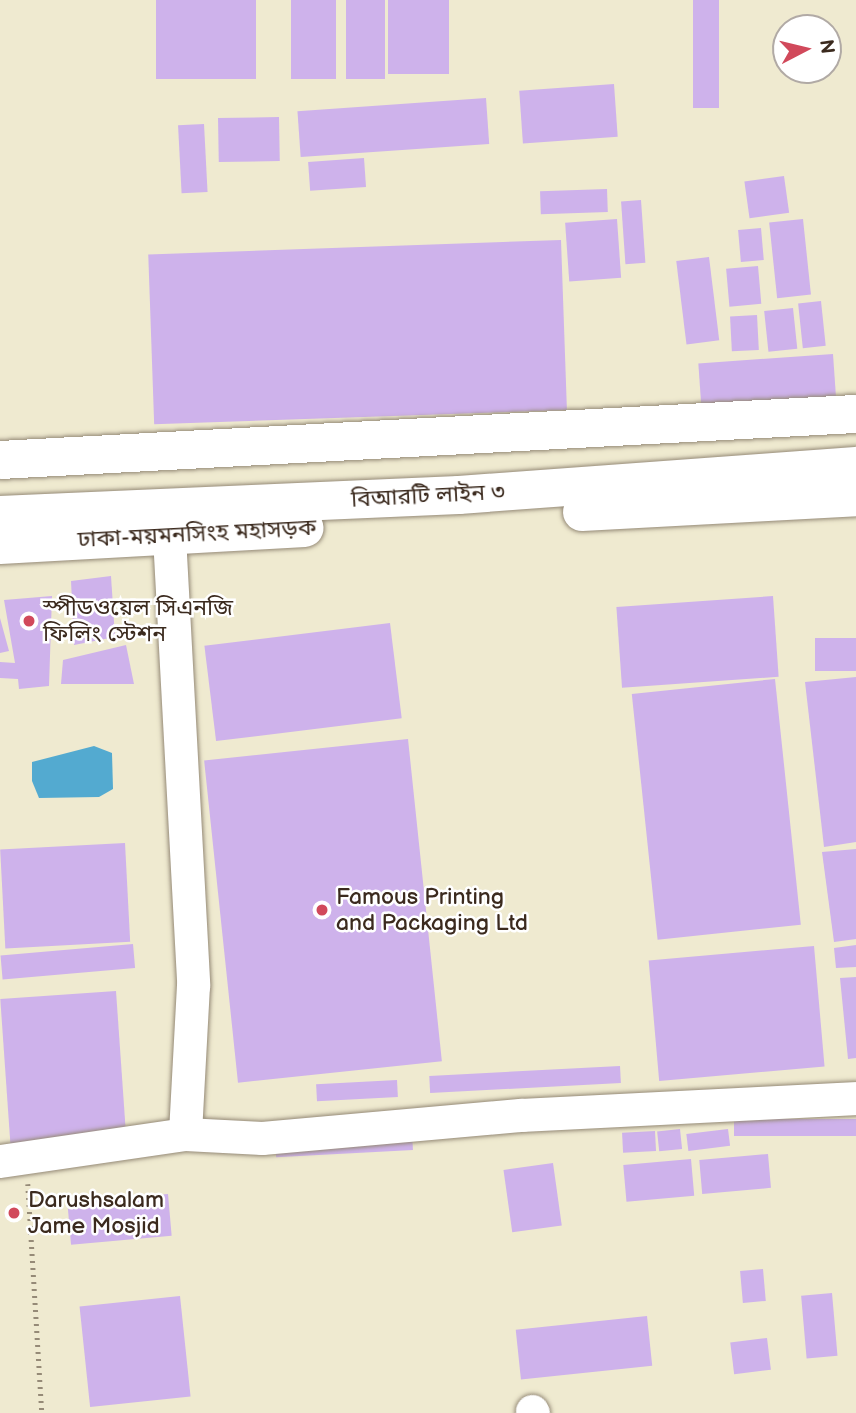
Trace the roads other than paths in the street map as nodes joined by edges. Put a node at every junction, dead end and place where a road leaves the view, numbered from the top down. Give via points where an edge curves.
1 (856, 414) edge
2 (0, 460) edge
3 (856, 466) edge
4 (856, 496) edge
5 (0, 515) edge
6 (169, 536) junction
7 (0, 545) edge
8 (856, 1098) edge
9 (185, 1134) junction
10 (13, 1160) edge

1 - 2 highway
3 - 5 highway, বিআরটি লাইন ৩ via 459,495
4 - 6 highway, ঢাকা-ময়মনসিংহ মহাসড়ক
6 - 7 highway, ঢাকা-ময়মনসিংহ মহাসড়ক
6 - 9 street via 193,985
8 - 9 street via 522,1115 261,1138
9 - 10 street

